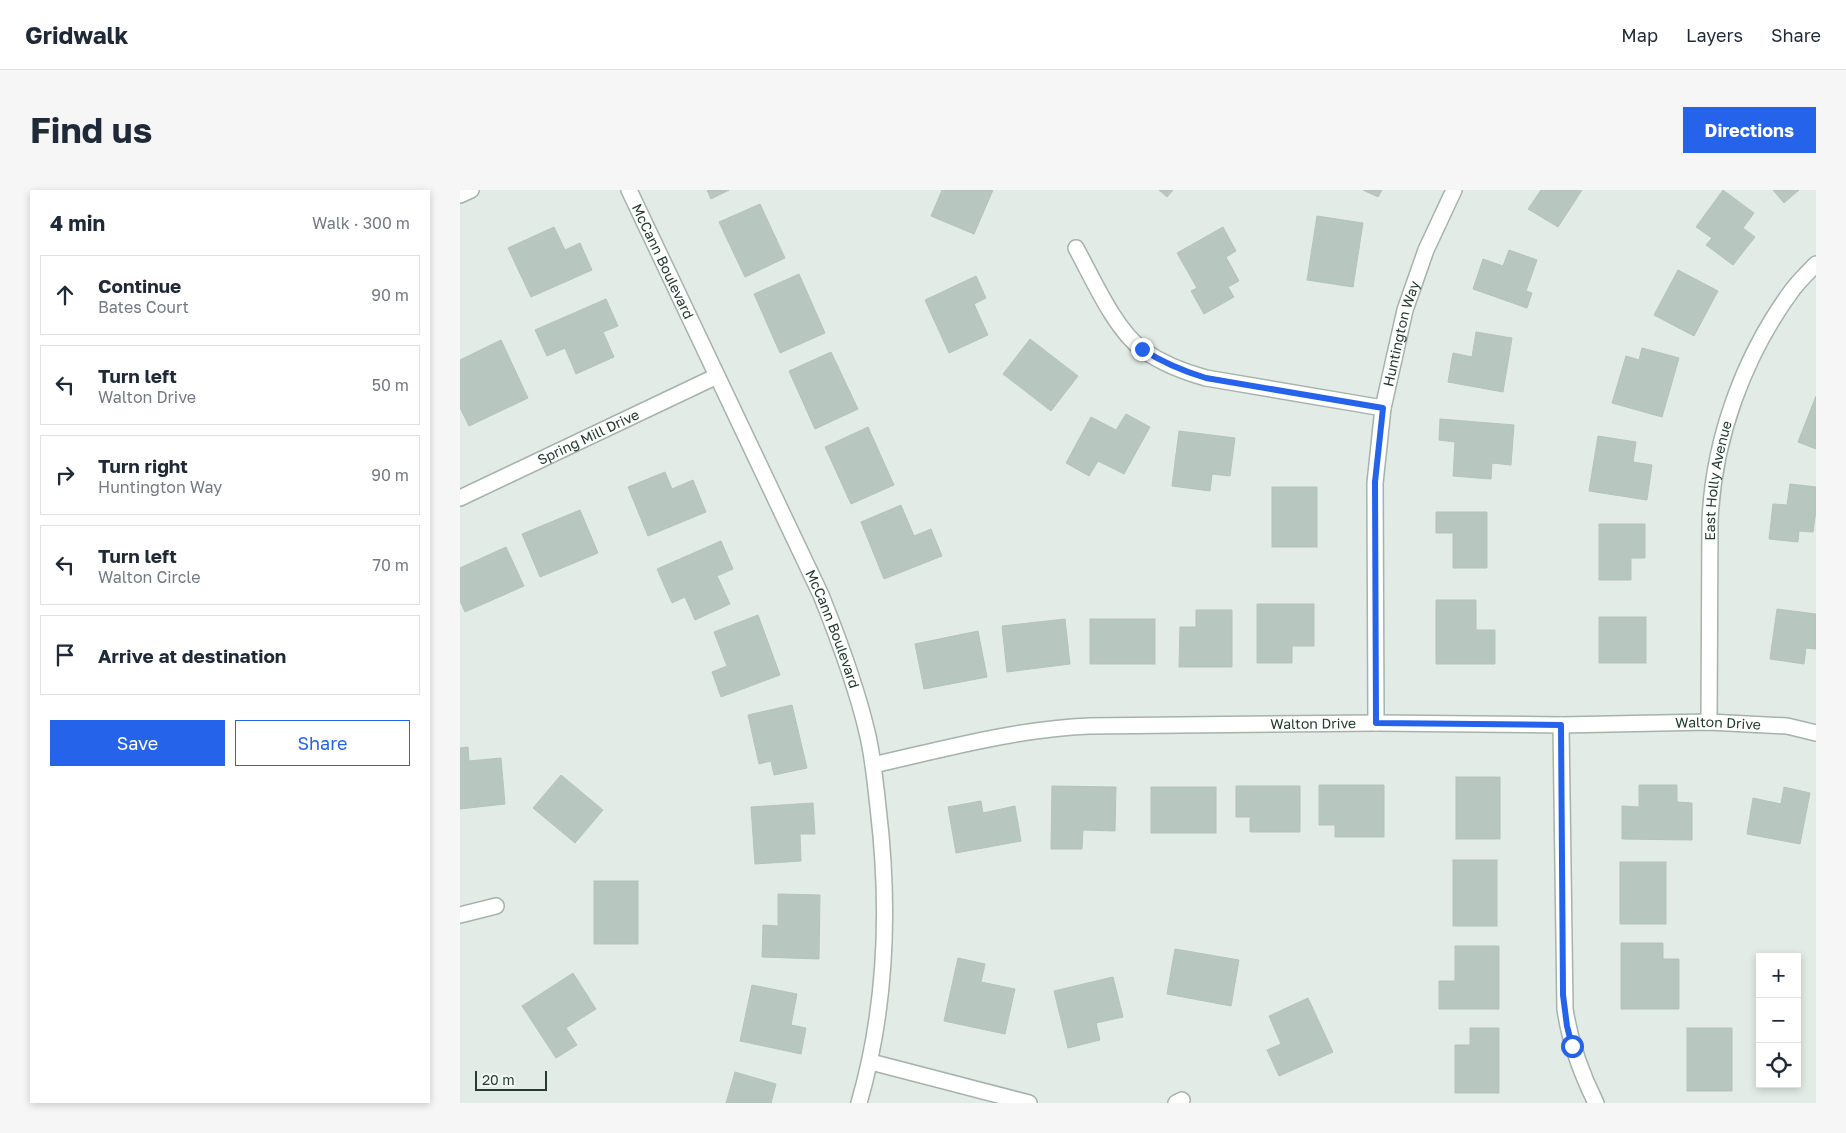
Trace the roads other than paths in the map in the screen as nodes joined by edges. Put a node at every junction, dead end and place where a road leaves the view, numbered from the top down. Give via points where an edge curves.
1 (471, 190) edge
2 (629, 190) edge
3 (1454, 190) edge
4 (460, 195) edge
5 (1076, 248) dead end
6 (1816, 264) edge
7 (717, 376) junction
8 (1383, 408) junction
9 (460, 498) edge
10 (1709, 722) junction
11 (1376, 723) junction
12 (1561, 725) junction
13 (1816, 732) edge
14 (873, 765) junction
15 (496, 906) dead end
16 (460, 915) edge
17 (870, 1062) junction
18 (859, 1103) edge
19 (1029, 1103) edge
20 (1596, 1103) edge

1 - 4 street
2 - 7 street, McCann Boulevard
3 - 8 street, Huntington Way via 1426,250 1405,310
5 - 8 street via 1124,330 1142,349 1161,362 1206,378
6 - 10 street, East Holly Avenue via 1789,295 1753,357 1730,414 1715,471 1710,522
7 - 9 street, Spring Mill Drive
7 - 14 street, McCann Boulevard via 829,616 857,698
8 - 11 street, Huntington Way via 1375,482
10 - 12 street, Walton Drive
10 - 13 street, Walton Drive via 1786,726
11 - 12 street, Walton Drive
11 - 14 street, Walton Drive via 1061,727 1008,735
12 - 20 street via 1565,1009 1572,1046
14 - 17 street, McCann Boulevard via 882,833 885,925 881,999
15 - 16 street
17 - 18 street, McCann Boulevard
17 - 19 street

